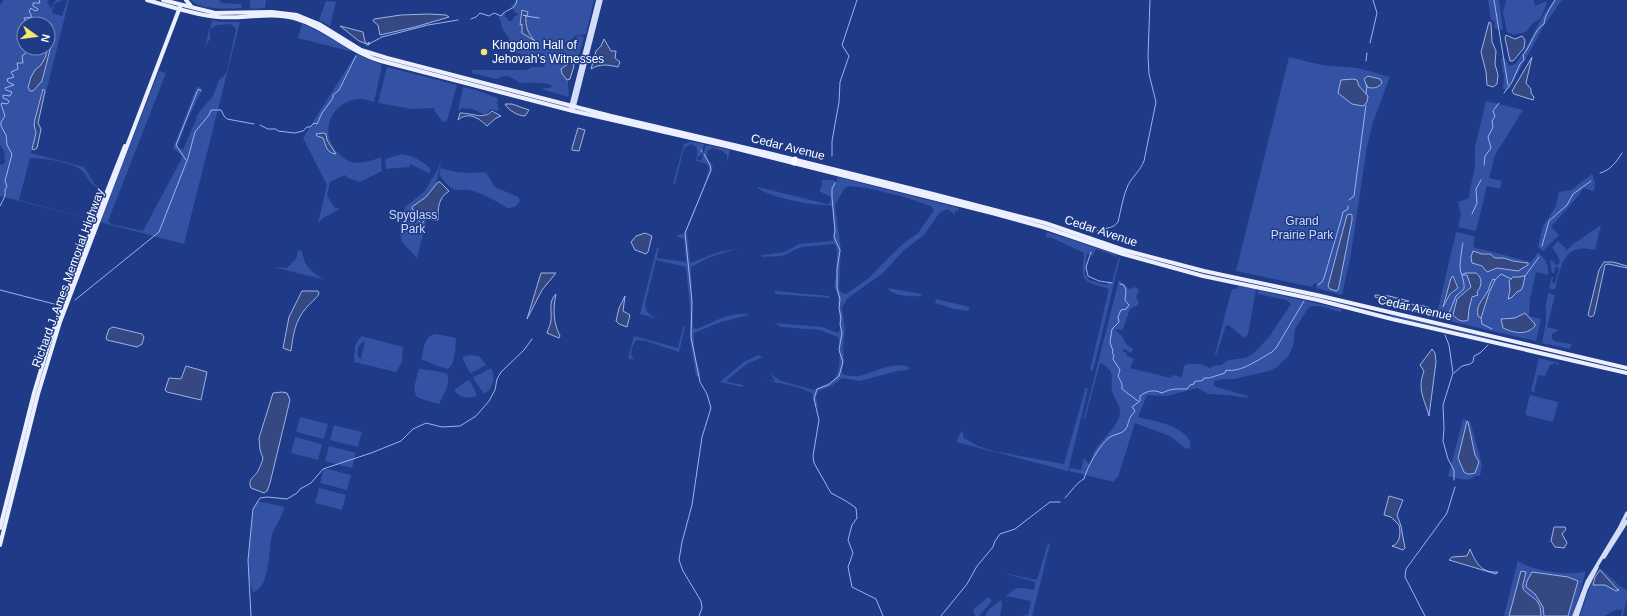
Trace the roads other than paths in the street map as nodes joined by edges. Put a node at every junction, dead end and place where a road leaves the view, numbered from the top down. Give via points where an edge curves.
1 (147, 0) edge
2 (163, 0) edge
3 (186, 0) edge
4 (598, 0) edge
5 (601, 0) edge
6 (167, 5) junction
7 (180, 7) junction
8 (195, 8) junction
9 (175, 20) junction
10 (572, 108) junction
11 (130, 137) junction
12 (794, 161) junction
13 (1627, 368) edge
14 (1627, 372) edge
15 (1627, 513) edge
16 (1627, 521) edge
17 (0, 528) edge
18 (0, 545) edge
19 (1574, 616) edge
20 (1578, 616) edge

1 - 6 main road
2 - 7 main road
3 - 8 main road
4 - 10 main road
5 - 10 main road
6 - 7 main road
6 - 9 main road via 174,11
7 - 8 main road
7 - 9 main road, Richard J. Ames Memorial Highway
7 - 10 main road via 218,17 291,18 315,26 369,57
8 - 10 main road via 222,13 272,12 297,15 315,22 371,54
9 - 11 main road, Richard J. Ames Memorial Highway
10 - 12 main road, Cedar Avenue
11 - 17 main road, Richard J. Ames Memorial Highway via 117,164 51,337
11 - 18 main road, Richard J. Ames Memorial Highway via 51,350
12 - 13 main road, Cedar Avenue via 1045,223 1124,250 1204,271
12 - 14 main road, Cedar Avenue via 1043,227 1123,254 1202,276 1318,300
15 - 19 main road via 1587,582
16 - 20 main road via 1592,576

